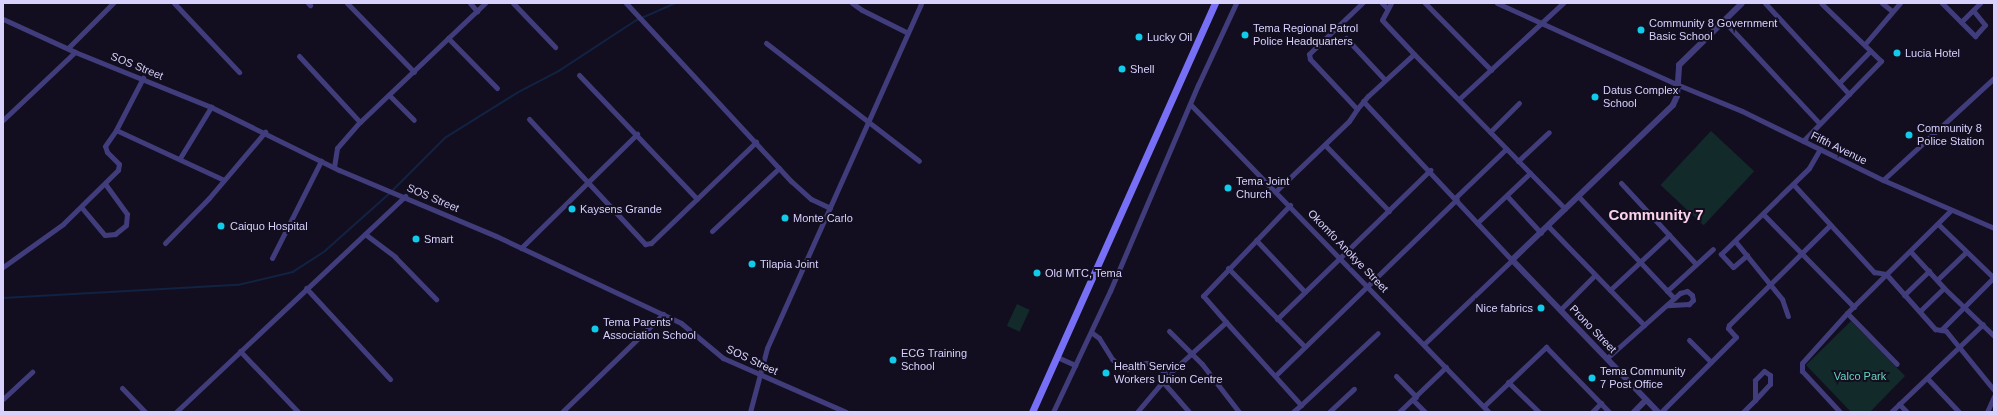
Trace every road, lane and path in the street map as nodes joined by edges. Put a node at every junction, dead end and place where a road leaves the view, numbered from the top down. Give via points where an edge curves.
1 (113, 3) edge
2 (174, 3) edge
3 (347, 3) edge
4 (470, 3) edge
5 (485, 3) edge
6 (513, 3) edge
7 (626, 3) edge
8 (852, 3) edge
9 (921, 3) edge
10 (1215, 3) edge
11 (1236, 3) edge
12 (1362, 3) edge
13 (1382, 3) edge
14 (1391, 3) edge
15 (1425, 3) edge
16 (1497, 3) edge
17 (1563, 3) edge
18 (1742, 3) edge
19 (1765, 3) edge
20 (1821, 3) edge
21 (1882, 3) edge
22 (1900, 3) edge
23 (1942, 3) edge
24 (1980, 3) edge
25 (1387, 8) junction
26 (1973, 10) junction
27 (477, 11) junction
28 (1892, 11) junction
29 (3, 19) edge
30 (1724, 21) junction
31 (1543, 22) junction
32 (1961, 22) junction
33 (908, 33) junction
34 (448, 38) junction
35 (1346, 38) dead end
36 (766, 43) dead end
37 (1865, 44) junction
38 (555, 47) dead end
39 (68, 48) junction
40 (1870, 51) junction
41 (76, 52) junction
42 (1414, 54) junction
43 (298, 56) dead end
44 (1491, 70) junction
45 (239, 72) dead end
46 (414, 72) junction
47 (578, 75) dead end
48 (143, 78) junction
49 (1994, 78) edge
50 (1385, 80) junction
51 (1839, 83) junction
52 (1676, 84) junction
53 (497, 88) dead end
54 (1849, 94) junction
55 (389, 95) junction
56 (1459, 99) junction
57 (1363, 101) junction
58 (1519, 103) dead end
59 (1191, 105) junction
60 (211, 107) junction
61 (1357, 109) junction
62 (529, 119) dead end
63 (3, 120) edge
64 (414, 120) dead end
65 (868, 121) junction
66 (360, 122) junction
67 (1819, 123) junction
68 (116, 130) junction
69 (265, 132) junction
70 (1490, 132) junction
71 (1549, 132) dead end
72 (636, 134) junction
73 (1803, 141) junction
74 (756, 142) junction
75 (1324, 145) junction
76 (1506, 149) junction
77 (1820, 149) junction
78 (180, 158) junction
79 (322, 161) junction
80 (919, 161) dead end
81 (1518, 161) junction
82 (334, 167) junction
83 (779, 168) junction
84 (1430, 170) junction
85 (1530, 173) junction
86 (224, 180) junction
87 (1883, 180) junction
88 (588, 183) junction
89 (1621, 183) dead end
90 (105, 184) junction
91 (1793, 184) junction
92 (1276, 191) junction
93 (405, 196) junction
94 (1507, 196) junction
95 (1579, 197) junction
96 (1456, 198) junction
97 (697, 199) junction
98 (1290, 205) junction
99 (82, 208) junction
100 (830, 208) junction
101 (1565, 209) junction
102 (1951, 210) junction
103 (1389, 211) junction
104 (1763, 214) junction
105 (1478, 223) junction
106 (1938, 224) junction
107 (1830, 225) junction
108 (1548, 226) junction
109 (1994, 228) edge
110 (712, 231) dead end
111 (1541, 232) junction
112 (365, 234) junction
113 (1669, 235) junction
114 (1256, 240) junction
115 (1734, 241) junction
116 (165, 243) dead end
117 (520, 248) junction
118 (1713, 249) dead end
119 (1910, 251) junction
120 (1966, 252) junction
121 (1802, 254) junction
122 (1747, 255) junction
123 (1341, 257) junction
124 (272, 258) dead end
125 (1512, 260) junction
126 (1640, 263) junction
127 (1696, 264) junction
128 (3, 267) edge
129 (1228, 268) junction
130 (1928, 271) junction
131 (1886, 274) junction
132 (1595, 275) junction
133 (1994, 278) edge
134 (1937, 280) junction
135 (1771, 283) junction
136 (1368, 287) junction
137 (306, 288) junction
138 (1944, 288) junction
139 (1610, 290) junction
140 (1667, 291) junction
141 (1305, 292) junction
142 (1904, 295) junction
143 (1674, 298) junction
144 (436, 299) dead end
145 (1667, 305) junction
146 (1964, 306) junction
147 (1854, 307) junction
148 (1560, 310) junction
149 (1920, 311) junction
150 (1847, 313) junction
151 (663, 314) junction
152 (1788, 316) dead end
153 (1277, 319) junction
154 (1226, 322) junction
155 (1983, 324) junction
156 (1644, 325) junction
157 (1941, 330) junction
158 (1169, 331) dead end
159 (1091, 332) junction
160 (1378, 332) dead end
161 (1994, 336) edge
162 (1689, 340) dead end
163 (1424, 344) junction
164 (1305, 347) junction
165 (1958, 347) junction
166 (240, 351) junction
167 (1193, 354) junction
168 (1057, 357) junction
169 (1607, 358) junction
170 (1711, 362) junction
171 (1897, 364) dead end
172 (1075, 365) junction
173 (1446, 367) junction
174 (32, 372) dead end
175 (760, 375) junction
176 (1168, 375) junction
177 (1276, 375) junction
178 (1396, 376) dead end
179 (1927, 378) junction
180 (390, 379) dead end
181 (1163, 382) junction
182 (1508, 382) junction
183 (122, 388) dead end
184 (1354, 389) dead end
185 (1994, 390) edge
186 (1994, 396) edge
187 (1415, 398) junction
188 (3, 399) edge
189 (1646, 400) junction
190 (1755, 400) junction
191 (1601, 403) junction
192 (1899, 404) junction
193 (1301, 405) junction
194 (1484, 406) junction
195 (145, 412) edge
196 (176, 412) edge
197 (298, 412) edge
198 (562, 412) edge
199 (750, 412) edge
200 (846, 412) edge
201 (1032, 412) edge
202 (1053, 412) edge
203 (1137, 412) edge
204 (1189, 412) edge
205 (1238, 412) edge
206 (1293, 412) edge
207 (1329, 412) edge
208 (1399, 412) edge
209 (1425, 412) edge
210 (1489, 412) edge
211 (1539, 412) edge
212 (1592, 412) edge
213 (1609, 412) edge
214 (1634, 412) edge
215 (1660, 412) edge
216 (1743, 412) edge
217 (1840, 412) edge
218 (1891, 412) edge
219 (1908, 412) edge
220 (1959, 412) edge
221 (1988, 412) edge

1 - 39 street
2 - 45 street
3 - 46 street
4 - 27 street
5 - 27 street
6 - 38 street
7 - 74 street
8 - 33 street
9 - 33 street
10 - 168 main road
11 - 59 street
12 - 61 street via 1309,54 1310,59
13 - 25 street
14 - 25 street
15 - 44 street
16 - 31 street, Fifth Avenue
17 - 31 street
18 - 30 street
19 - 51 street
20 - 37 street
21 - 28 street
22 - 28 street
23 - 32 street
24 - 26 street
25 - 42 street via 1382,20
26 - 32 street
26 - 32 street via 1985,25 1976,35 1973,36
27 - 34 street
28 - 37 street
29 - 39 street, SOS Street
30 - 52 street via 1682,61 1677,72
30 - 67 street
31 - 44 street
31 - 52 street, Fifth Avenue
33 - 65 street
34 - 46 street
34 - 53 street
35 - 50 street
36 - 65 street
37 - 40 street
39 - 41 street, SOS Street
40 - 51 street
40 - 54 street via 1880,63
41 - 48 street, SOS Street
41 - 63 street
42 - 50 street
42 - 56 street
43 - 66 street
44 - 56 street
46 - 55 street
47 - 72 street
48 - 60 street, SOS Street
48 - 68 street
49 - 87 street
50 - 57 street
51 - 54 street
52 - 73 street, Fifth Avenue via 1742,111
52 - 95 street via 1677,96 1673,105
54 - 67 street
55 - 64 street
55 - 66 street
56 - 70 street
57 - 61 street
57 - 84 street
58 - 70 street
59 - 92 street, Okomfo Anokye Street
59 - 159 street
60 - 69 street, SOS Street
60 - 78 street
61 - 75 street via 1349,121
62 - 88 street
65 - 80 street
65 - 100 street
66 - 82 street via 337,148
67 - 73 street
68 - 78 street
68 - 90 street via 105,149 119,167
69 - 79 street, SOS Street
69 - 86 street
70 - 76 street
71 - 81 street
72 - 88 street
72 - 97 street
73 - 77 street, Fifth Avenue
74 - 83 street
74 - 97 street
75 - 92 street
75 - 103 street
76 - 81 street
76 - 96 street
77 - 87 street, Fifth Avenue
77 - 91 street via 1812,164
78 - 86 street
79 - 82 street, SOS Street
79 - 124 street
81 - 85 street
82 - 93 street, SOS Street
83 - 100 street via 811,199
83 - 110 street
84 - 96 street
84 - 103 street
85 - 94 street
85 - 101 street
86 - 116 street
87 - 102 street, Fifth Avenue
88 - 97 street via 645,244 651,243
88 - 117 street
89 - 113 street
90 - 99 street
90 - 99 street via 127,214 126,225 115,234 104,235
91 - 104 street
91 - 107 street
92 - 98 street, Okomfo Anokye Street
93 - 112 street
93 - 117 street, SOS Street
94 - 105 street
94 - 111 street
95 - 101 street
95 - 126 street
96 - 105 street
96 - 136 street
98 - 114 street
98 - 123 street, Okomfo Anokye Street
99 - 128 street
100 - 175 street via 767,348
101 - 108 street
102 - 106 street
102 - 109 street, Fifth Avenue
103 - 123 street
104 - 115 street
104 - 121 street
105 - 125 street
106 - 119 street
106 - 120 street
107 - 121 street
107 - 131 street via 1874,272
108 - 111 street
108 - 132 street
111 - 125 street
112 - 137 street
112 - 144 street via 396,257
113 - 126 street
113 - 127 street
114 - 129 street
114 - 141 street
115 - 122 street
115 - 122 street via 1721,256 1734,267
117 - 151 street, SOS Street
118 - 127 street
119 - 130 street
119 - 131 street
120 - 133 street
120 - 134 street
121 - 135 street
121 - 147 street
122 - 135 street
123 - 136 street, Okomfo Anokye Street
123 - 141 street
125 - 148 street, Prono Street
125 - 163 street
126 - 139 street
126 - 140 street
127 - 140 street
129 - 153 street
129 - 154 street via 1203,296
130 - 134 street
130 - 142 street
131 - 142 street
131 - 147 street
132 - 139 street
132 - 148 street
133 - 146 street
134 - 138 street
135 - 152 street via 1787,306
135 - 170 street via 1728,326 1736,338
136 - 163 street, Okomfo Anokye Street
136 - 164 street
137 - 166 street
137 - 180 street
138 - 146 street
138 - 149 street
139 - 156 street
140 - 143 street
141 - 153 street
142 - 149 street
143 - 145 street
143 - 145 street via 1687,291 1692,294 1693,300 1688,304
145 - 156 street
146 - 155 street via 1977,322
146 - 157 street
147 - 150 street
148 - 169 street, Prono Street
149 - 157 street via 1935,329
150 - 171 street
150 - 217 street via 1801,366
151 - 175 street, SOS Street via 688,328 717,355
151 - 198 street
153 - 164 street
154 - 167 street
154 - 177 street
155 - 161 street
155 - 165 street
156 - 169 street
157 - 165 street via 1946,331
158 - 167 street
159 - 172 street
159 - 176 street via 1099,338 1112,359 1120,366 1128,369 1146,363 1154,364
160 - 193 street
162 - 170 street
163 - 173 street, Okomfo Anokye Street
164 - 177 street
165 - 179 street
165 - 185 street
166 - 196 street
166 - 197 street
167 - 176 street
167 - 205 street
168 - 172 street
168 - 201 main road
169 - 189 street, Prono Street
170 - 215 street
172 - 202 street
173 - 187 street
173 - 194 street, Okomfo Anokye Street
174 - 188 street
175 - 199 street
175 - 200 street, SOS Street
176 - 181 street
177 - 193 street
178 - 187 street
179 - 192 street
179 - 220 street
181 - 203 street
181 - 204 street
182 - 191 street via 1546,347
182 - 194 street
182 - 211 street
183 - 195 street
184 - 207 street
186 - 221 street
187 - 208 street
187 - 209 street
189 - 214 street
189 - 215 street, Prono Street
190 - 190 street via 1770,384 1770,375 1764,371 1755,380
190 - 216 street
191 - 212 street
191 - 213 street
192 - 218 street
192 - 219 street
193 - 206 street
194 - 210 street, Okomfo Anokye Street

